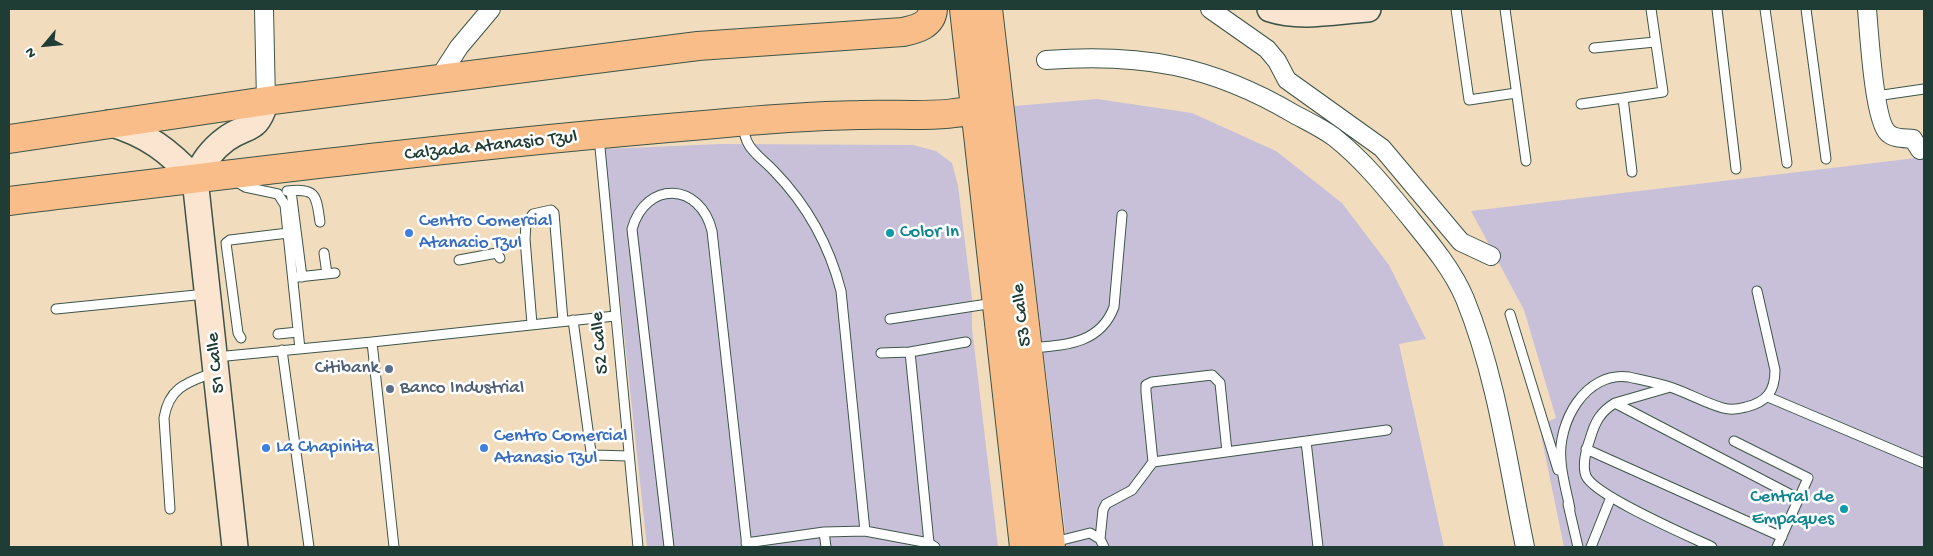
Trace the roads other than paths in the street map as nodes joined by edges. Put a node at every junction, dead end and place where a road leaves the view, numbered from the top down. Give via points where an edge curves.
1 (264, 9) edge
2 (491, 9) edge
3 (964, 9) edge
4 (988, 9) edge
5 (1210, 9) edge
6 (1270, 9) edge
7 (1368, 9) edge
8 (1456, 9) edge
9 (1504, 9) edge
10 (1651, 9) edge
11 (1717, 9) edge
12 (1765, 9) edge
13 (1806, 9) edge
14 (1867, 9) edge
15 (926, 19) edge
16 (1655, 42) junction
17 (1594, 48) dead end
18 (980, 53) junction
19 (1046, 60) dead end
20 (437, 81) junction
21 (1924, 89) edge
22 (1516, 92) junction
23 (985, 95) junction
24 (1876, 96) junction
25 (1623, 98) junction
26 (266, 102) junction
27 (1581, 104) dead end
28 (925, 115) junction
29 (744, 122) junction
30 (109, 123) junction
31 (599, 136) junction
32 (9, 139) edge
33 (1920, 150) dead end
34 (1826, 159) dead end
35 (1526, 161) dead end
36 (1787, 163) dead end
37 (1736, 170) dead end
38 (1632, 172) dead end
39 (226, 175) junction
40 (195, 179) junction
41 (291, 191) junction
42 (274, 192) junction
43 (985, 199) junction
44 (9, 201) edge
45 (1122, 215) dead end
46 (320, 222) dead end
47 (288, 233) junction
48 (324, 253) dead end
49 (1491, 256) dead end
50 (500, 258) dead end
51 (459, 260) dead end
52 (302, 277) junction
53 (292, 278) junction
54 (1757, 291) dead end
55 (209, 294) junction
56 (997, 303) junction
57 (56, 309) dead end
58 (1510, 314) dead end
59 (615, 316) junction
60 (890, 319) dead end
61 (573, 320) junction
62 (563, 321) junction
63 (532, 324) junction
64 (298, 332) junction
65 (278, 334) dead end
66 (241, 338) dead end
67 (372, 342) junction
68 (966, 342) dead end
69 (300, 349) junction
70 (1014, 349) junction
71 (282, 350) junction
72 (910, 352) junction
73 (881, 353) dead end
74 (217, 364) junction
75 (1670, 387) junction
76 (1768, 397) junction
77 (1615, 403) junction
78 (1387, 430) dead end
79 (1306, 441) junction
80 (1734, 441) dead end
81 (1586, 449) junction
82 (1227, 452) junction
83 (628, 456) junction
84 (1153, 462) junction
85 (1924, 463) edge
86 (1611, 497) junction
87 (1798, 499) junction
88 (170, 509) dead end
89 (1570, 509) junction
90 (865, 531) junction
91 (824, 532) junction
92 (1782, 536) junction
93 (1102, 543) edge
94 (1037, 544) edge
95 (746, 545) edge
96 (932, 545) edge
97 (235, 547) edge
98 (309, 547) edge
99 (394, 547) edge
100 (638, 547) edge
101 (669, 547) edge
102 (826, 547) edge
103 (1318, 547) edge
104 (1525, 547) edge
105 (1578, 547) edge
106 (1591, 547) edge
107 (1712, 547) edge
108 (1777, 547) edge

1 - 26 street
2 - 20 street via 459,47
3 - 18 main road
4 - 18 main road
5 - 49 street via 1267,49 1288,80 1382,148 1461,242
6 - 7 street via 1281,13
8 - 22 lane via 1469,100
9 - 22 lane
10 - 16 lane
11 - 37 lane
12 - 36 lane
13 - 34 lane
14 - 24 street
15 - 20 main road via 903,32 698,46
16 - 17 lane
16 - 25 lane via 1663,92
18 - 23 main road
19 - 104 street via 1113,57 1175,64 1218,76 1268,98 1334,137 1370,170 1442,260 1464,297 1486,361
20 - 26 main road
21 - 24 lane
22 - 35 lane
23 - 28 main road, Calzada Atanasio Tzul
23 - 43 main road, 53 Calle
23 - 70 main road, 53 Calle
24 - 33 street via 1883,129 1897,138 1913,139
25 - 27 lane
25 - 38 lane
26 - 30 main road
26 - 40 street via 261,119 214,150 204,160
28 - 29 main road, Calzada Atanasio Tzul via 859,115
28 - 43 main road via 962,134 972,153
29 - 31 main road, Calzada Atanasio Tzul
29 - 90 lane via 743,136 748,146 807,208 834,265 841,291
30 - 32 main road
30 - 40 street via 153,140 173,155
31 - 39 main road, Calzada Atanasio Tzul
31 - 59 lane, 52 Calle
39 - 40 main road, Calzada Atanasio Tzul
39 - 42 lane via 245,187
40 - 44 main road, Calzada Atanasio Tzul
40 - 55 street, 51 Calle
41 - 42 lane
41 - 46 lane via 305,189 312,193 316,198
41 - 52 lane
42 - 47 lane via 285,204
43 - 56 main road, 53 Calle
45 - 70 lane via 1114,307 1109,320 1088,338
47 - 53 lane
47 - 66 lane via 226,243
48 - 52 lane via 331,274
50 - 51 lane via 497,253
52 - 53 lane
53 - 64 lane
54 - 76 lane via 1775,370 1775,380
55 - 57 lane
55 - 74 street, 51 Calle
56 - 60 lane
56 - 70 main road, 53 Calle
58 - 89 lane
59 - 61 lane
59 - 83 lane, 52 Calle
61 - 62 lane
61 - 83 lane via 591,452 595,455
62 - 63 lane
62 - 63 lane via 554,213 551,210 533,214 525,231
63 - 67 lane
64 - 65 lane
64 - 69 lane
67 - 69 lane
67 - 99 lane
68 - 72 lane
69 - 71 lane
70 - 94 main road, 53 Calle
71 - 74 lane
71 - 98 lane
72 - 73 lane
72 - 96 lane
74 - 88 lane via 181,385 166,404 164,418
74 - 97 street, 51 Calle
75 - 76 lane via 1724,409 1751,406
75 - 77 lane
75 - 89 lane via 1617,377 1597,383 1581,397 1566,427 1560,459
76 - 85 lane
77 - 81 lane via 1600,413
77 - 87 lane
78 - 79 lane
79 - 82 lane
79 - 103 lane
80 - 87 lane via 1808,478
81 - 86 lane via 1586,476
81 - 92 lane
82 - 84 lane
82 - 84 lane via 1220,383 1212,374 1152,382 1146,385 1146,392
83 - 100 lane, 52 Calle
84 - 93 lane via 1132,490 1106,504
86 - 106 lane
86 - 107 lane
87 - 92 lane
89 - 105 lane
90 - 91 lane
90 - 96 lane
91 - 95 lane
91 - 102 lane
92 - 108 lane
93 - 94 lane via 1090,533
95 - 101 lane via 712,231 702,206 691,198 666,193 643,205 632,228

